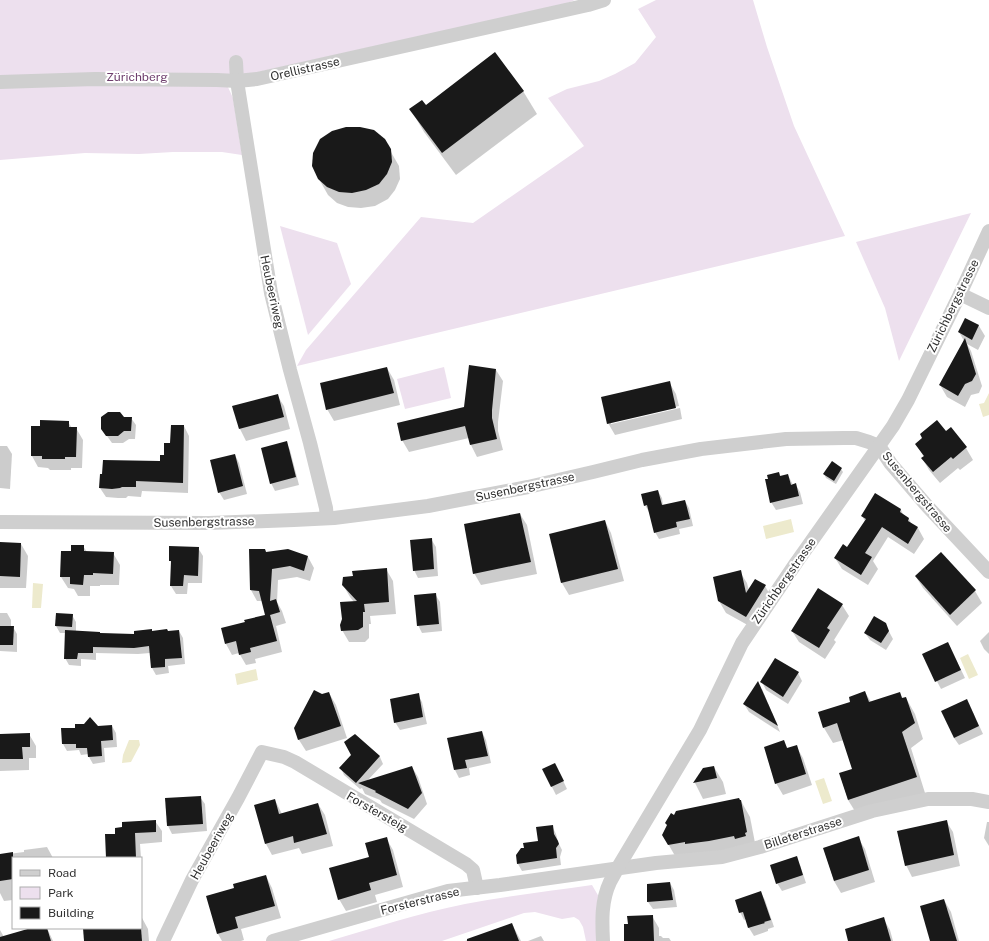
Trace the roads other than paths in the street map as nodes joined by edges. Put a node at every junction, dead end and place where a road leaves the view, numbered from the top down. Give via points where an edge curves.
1 (604, 0) edge
2 (236, 62) dead end
3 (237, 81) junction
4 (0, 82) edge
5 (989, 230) edge
6 (960, 294) junction
7 (989, 308) edge
8 (879, 446) junction
9 (327, 518) junction
10 (0, 522) edge
11 (989, 572) edge
12 (262, 752) joint
13 (989, 802) edge
14 (617, 869) junction
15 (477, 888) junction
16 (163, 941) edge
17 (273, 941) edge
18 (603, 941) edge

1 - 3 street, Orellistrasse via 265,78
2 - 3 street, Heubeeriweg
3 - 4 street, Orellistrasse via 95,79
3 - 9 street, Heubeeriweg via 271,293
5 - 6 street, Zürichbergstrasse
6 - 7 street
6 - 8 street, Zürichbergstrasse via 908,400
8 - 9 street, Susenbergstrasse via 856,438 829,438 786,439 701,449 428,506
8 - 11 street, Susenbergstrasse via 924,502
8 - 14 street, Zürichbergstrasse via 742,643 700,730
9 - 10 street, Susenbergstrasse via 209,522
12 - 15 street, Forstersteig via 284,756 466,864 473,870
12 - 16 street, Heubeeriweg via 192,880
13 - 14 street, Billeterstrasse via 972,799 928,799 872,811 722,857
14 - 15 street, Forsterstrasse
14 - 18 street, Zürichbergstrasse via 609,883 605,900 602,918
15 - 17 street, Forsterstrasse via 448,891

